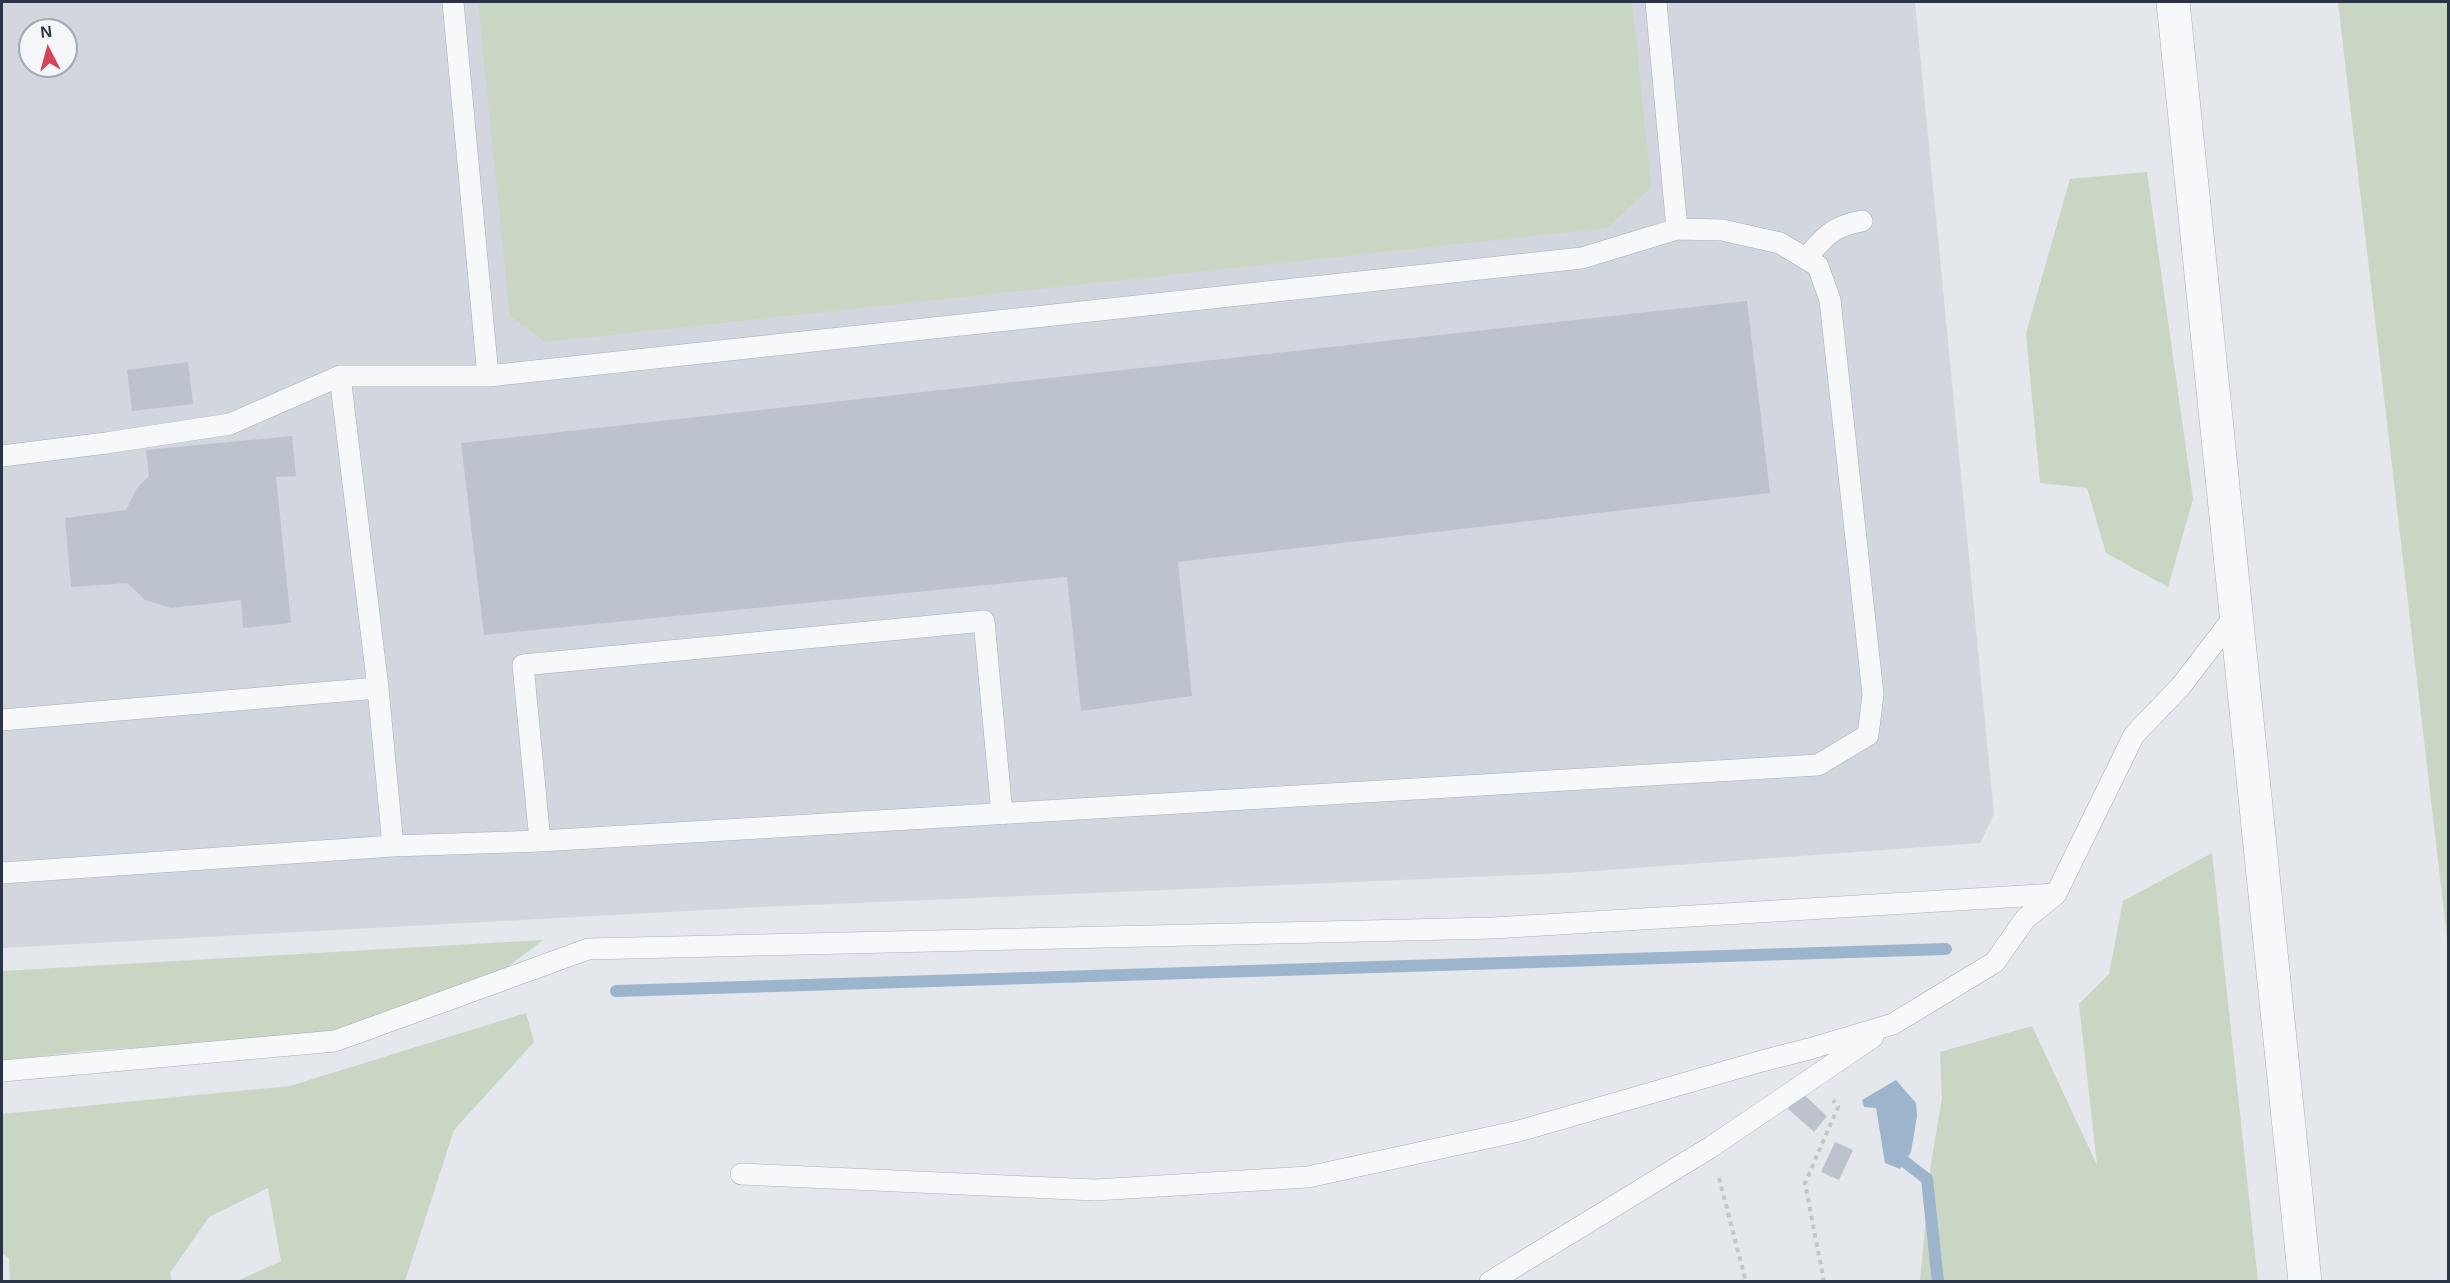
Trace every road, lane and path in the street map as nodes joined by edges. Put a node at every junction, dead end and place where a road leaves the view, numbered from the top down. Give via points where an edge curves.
1 (453, 2) edge
2 (1656, 2) edge
3 (2173, 2) edge
4 (1862, 221) dead end
5 (1677, 229) junction
6 (1806, 258) junction
7 (340, 376) junction
8 (488, 376) junction
9 (2, 456) edge
10 (2236, 614) junction
11 (378, 688) junction
12 (2, 720) edge
13 (1002, 814) junction
14 (540, 841) junction
15 (393, 846) junction
16 (2, 873) edge
17 (2056, 894) junction
18 (1893, 1024) junction
19 (2, 1071) edge
20 (1817, 1075) junction
21 (1712, 1147) junction
22 (741, 1174) dead end
23 (1490, 1281) edge
24 (1746, 1281) edge
25 (1824, 1281) edge
26 (2305, 1281) edge

1 - 8 lane
2 - 5 lane
3 - 10 street
4 - 6 lane via 1829,232
5 - 6 lane via 1746,235 1780,243
5 - 8 lane via 1582,258
6 - 13 lane via 1818,266 1830,300 1873,695 1868,735 1818,765
7 - 8 lane
7 - 9 lane via 230,424
7 - 11 lane
10 - 17 lane via 2181,686 2134,735
10 - 26 street
11 - 12 lane
11 - 15 lane
13 - 14 lane
13 - 14 lane via 984,621 523,665
14 - 15 lane
15 - 16 lane
17 - 18 lane via 2025,919 1995,962
17 - 19 lane via 1493,928 588,949 335,1041
18 - 20 lane
18 - 22 lane via 1519,1131 1308,1177 1095,1190
20 - 21 lane
20 - 25 path via 1838,1107 1805,1183
21 - 23 lane
21 - 24 path

